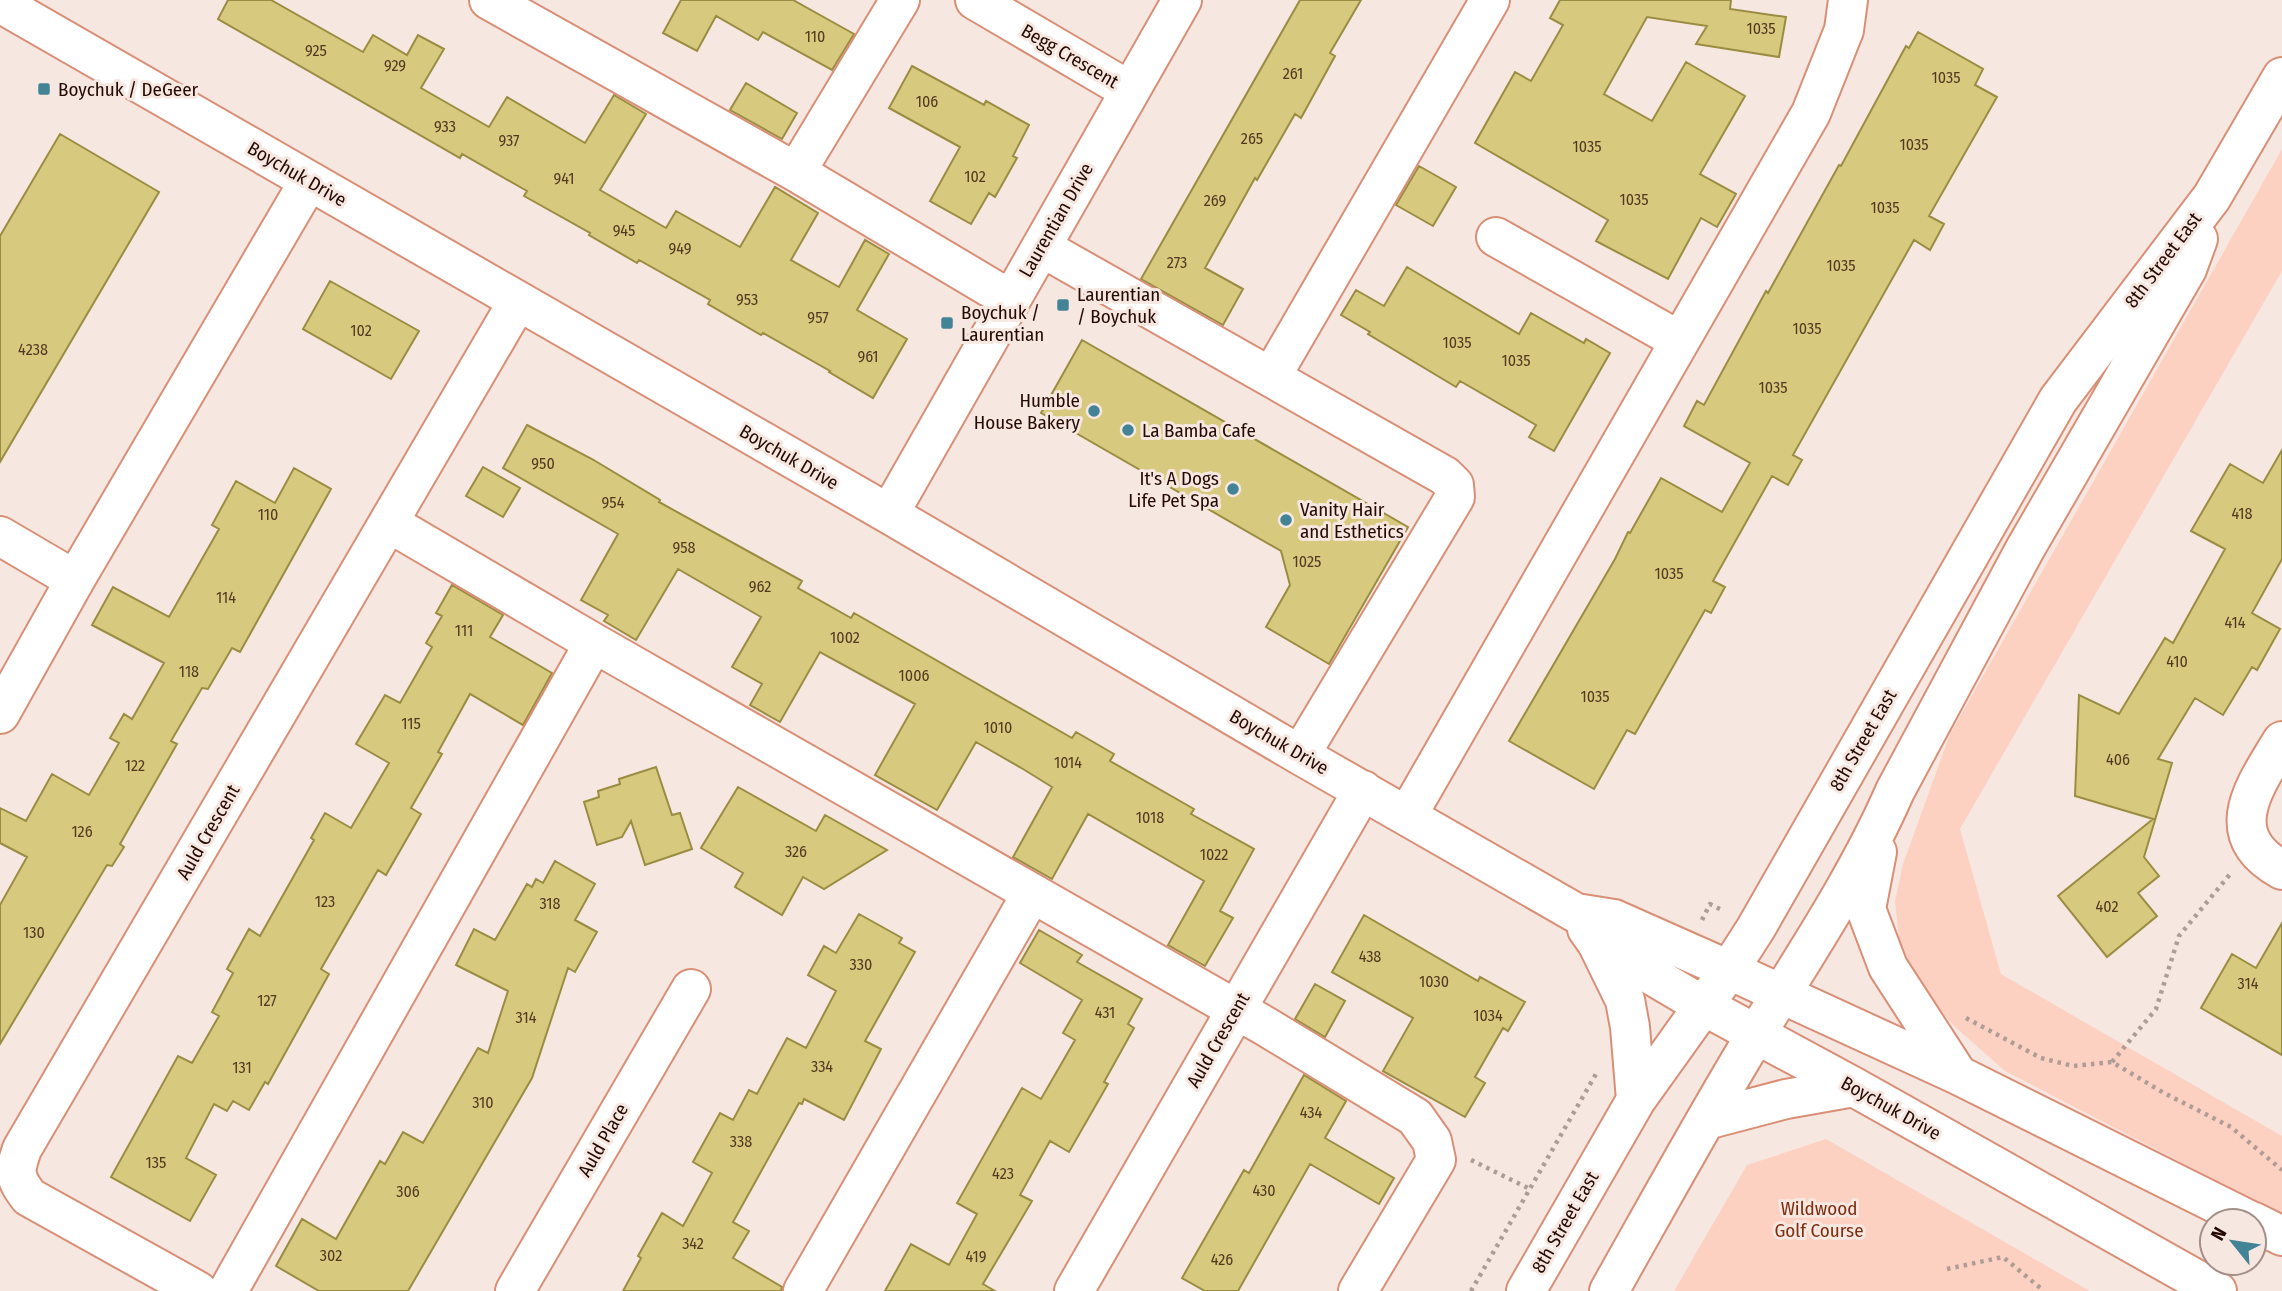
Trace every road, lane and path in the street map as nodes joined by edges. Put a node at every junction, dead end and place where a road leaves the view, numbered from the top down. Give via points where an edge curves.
1 (489, 0) edge
2 (900, 0) edge
3 (975, 0) edge
4 (1182, 0) edge
5 (1490, 0) edge
6 (1848, 0) edge
7 (2, 10) edge
8 (2282, 77) edge
9 (1130, 90) junction
10 (796, 172) junction
11 (309, 181) junction
12 (2212, 197) junction
13 (1496, 237) dead end
14 (1041, 247) junction
15 (1011, 300) junction
16 (518, 301) junction
17 (1680, 341) junction
18 (1271, 377) junction
19 (889, 514) junction
20 (388, 523) junction
21 (0, 536) edge
22 (75, 580) junction
23 (594, 643) junction
24 (0, 714) edge
25 (2282, 741) edge
26 (1300, 755) junction
27 (1363, 790) junction
28 (1407, 816) junction
29 (1883, 819) junction
30 (2282, 870) edge
31 (2225, 882) dead end
32 (1032, 893) junction
33 (1587, 928) junction
34 (1729, 970) junction
35 (691, 989) dead end
36 (1782, 995) junction
37 (1703, 1006) junction
38 (1236, 1009) junction
39 (1959, 1010) dead end
40 (1757, 1034) junction
41 (2112, 1062) junction
42 (1958, 1075) junction
43 (1854, 1087) junction
44 (1636, 1100) junction
45 (1706, 1120) junction
46 (1432, 1141) junction
47 (2282, 1170) edge
48 (1530, 1189) dead end
49 (2223, 1207) edge
50 (1947, 1269) dead end
51 (198, 1291) edge
52 (228, 1291) edge
53 (515, 1291) edge
54 (803, 1291) edge
55 (1074, 1291) edge
56 (1358, 1291) edge
57 (1525, 1291) edge
58 (1609, 1291) edge
59 (2044, 1291) edge
60 (2217, 1291) edge

1 - 10 street
2 - 10 street
3 - 9 street, Begg Crescent
4 - 9 street, Laurentian Drive
5 - 18 street
6 - 17 street via 1844,30 1811,113
7 - 11 street, Boychuk Drive
8 - 12 street, 8th Street East
9 - 14 street, Laurentian Drive
10 - 15 street
11 - 16 street, Boychuk Drive
11 - 22 street
12 - 29 street, 8th Street East via 2187,269 2025,550
12 - 34 street, 8th Street East via 2058,400
13 - 17 street
14 - 15 street, Laurentian Drive
14 - 18 street
15 - 19 street, Laurentian Drive
16 - 19 street, Boychuk Drive
16 - 20 street, Auld Crescent
17 - 28 street
18 - 26 street via 1446,476 1454,485 1455,497
19 - 26 street, Boychuk Drive
20 - 23 street
20 - 51 street, Auld Crescent via 15,1167 18,1182 29,1197
21 - 22 street
22 - 24 street
23 - 32 street
23 - 52 street
25 - 30 street via 2254,788 2245,814 2250,841
26 - 27 street, Boychuk Drive
27 - 28 street, Boychuk Drive
27 - 38 street, Auld Crescent
28 - 33 street, Boychuk Drive
29 - 36 street, 8th Street East
29 - 42 street via 1866,909 1888,967
31 - 41 path via 2179,936 2156,1009
32 - 38 street
32 - 54 street
33 - 34 street, Boychuk Drive via 1614,919
33 - 37 street, Boychuk Drive
33 - 44 street via 1625,1000
34 - 36 street, Boychuk Drive
34 - 37 street, 8th Street East
35 - 53 street, Auld Place
36 - 40 street, 8th Street East
36 - 42 street, Boychuk Drive
37 - 40 street, Boychuk Drive
37 - 44 street, 8th Street East
38 - 46 street via 1415,1117
38 - 55 street, Auld Crescent
39 - 41 path via 1968,1020 2041,1058 2073,1066
40 - 43 street, Boychuk Drive
40 - 45 street, 8th Street East
41 - 47 path via 2231,1127
42 - 49 street, Boychuk Drive
43 - 45 street
43 - 60 street, Boychuk Drive
44 - 57 street, 8th Street East
45 - 58 street, 8th Street East
46 - 48 path
46 - 56 street via 1436,1160
50 - 59 path via 2003,1257

